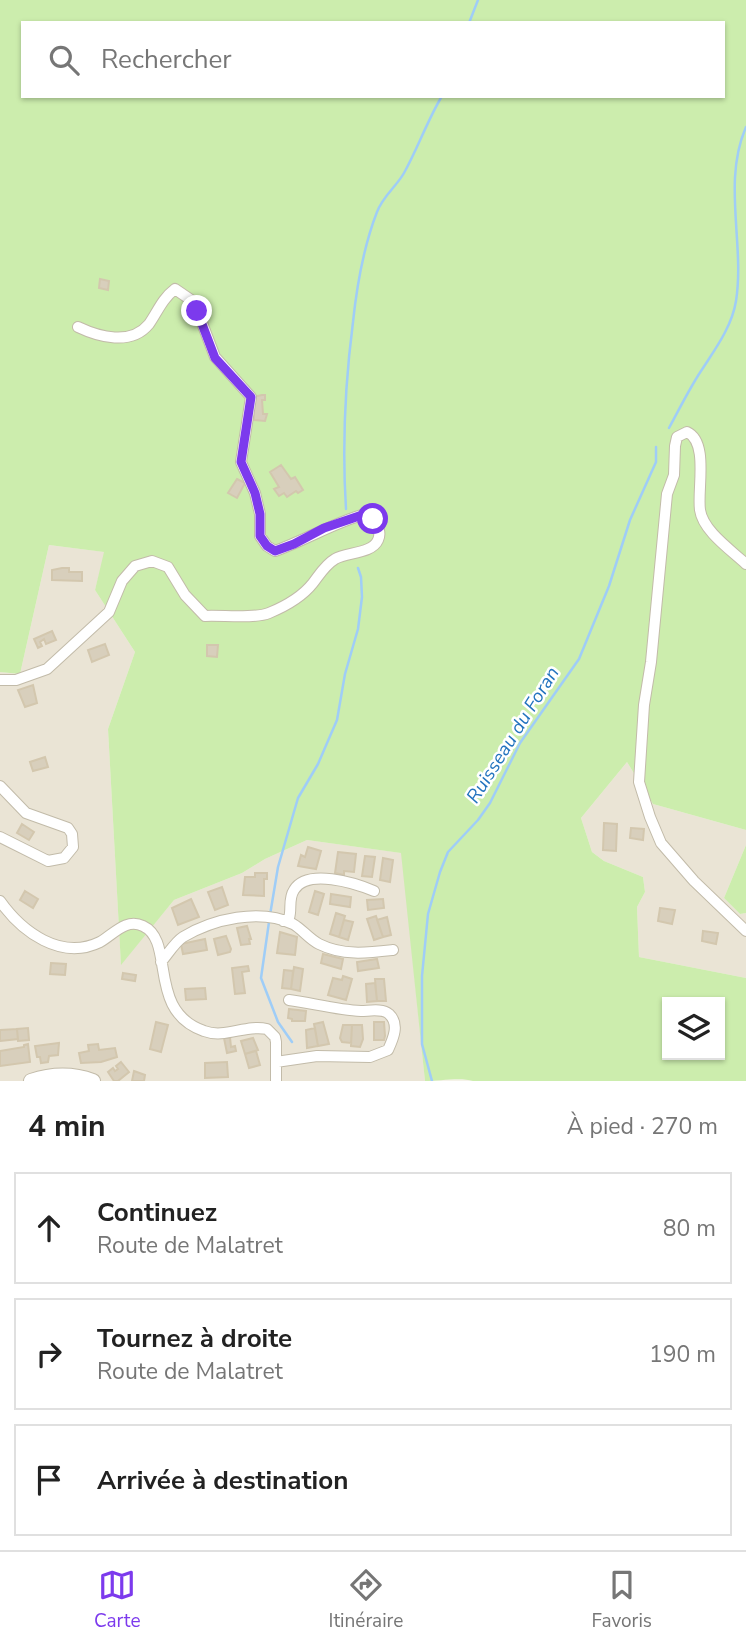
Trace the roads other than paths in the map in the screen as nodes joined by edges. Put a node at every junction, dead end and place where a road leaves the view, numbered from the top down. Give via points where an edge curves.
1 (78, 327) dead end
2 (746, 564) edge
3 (0, 680) edge
4 (0, 786) edge
5 (0, 837) edge
6 (374, 891) dead end
7 (0, 901) edge
8 (279, 920) junction
9 (746, 932) edge
10 (393, 950) dead end
11 (161, 962) junction
12 (289, 1000) dead end
13 (276, 1062) junction
14 (74, 1078) edge
15 (30, 1081) edge
16 (93, 1081) edge
17 (276, 1081) edge

1 - 3 street via 99,337 127,337 147,326 164,296 175,289 194,302 215,358 251,397 241,462 255,493 260,536 267,546 275,551 365,514 380,531 378,541 337,557 295,600 266,614 205,616 169,567 152,561 135,566 122,581 109,612 47,669 16,680
2 - 9 street via 707,526 701,514 701,465 697,442 687,432 677,437 674,475 667,494 639,782 661,843
4 - 5 street via 26,813 68,828 73,847 64,858 48,861
6 - 8 street via 352,883 310,879 293,890 289,918
7 - 11 street via 28,932 61,946 80,948 98,943 130,923 141,925 157,943
8 - 10 street via 295,925 320,945 341,951
8 - 11 street via 229,918 180,938
11 - 13 street via 167,995 178,1015 215,1034 267,1029 275,1037
12 - 13 street via 388,1013 395,1037 388,1050 370,1057 317,1056
13 - 17 street
14 - 15 street via 48,1076
14 - 16 street

